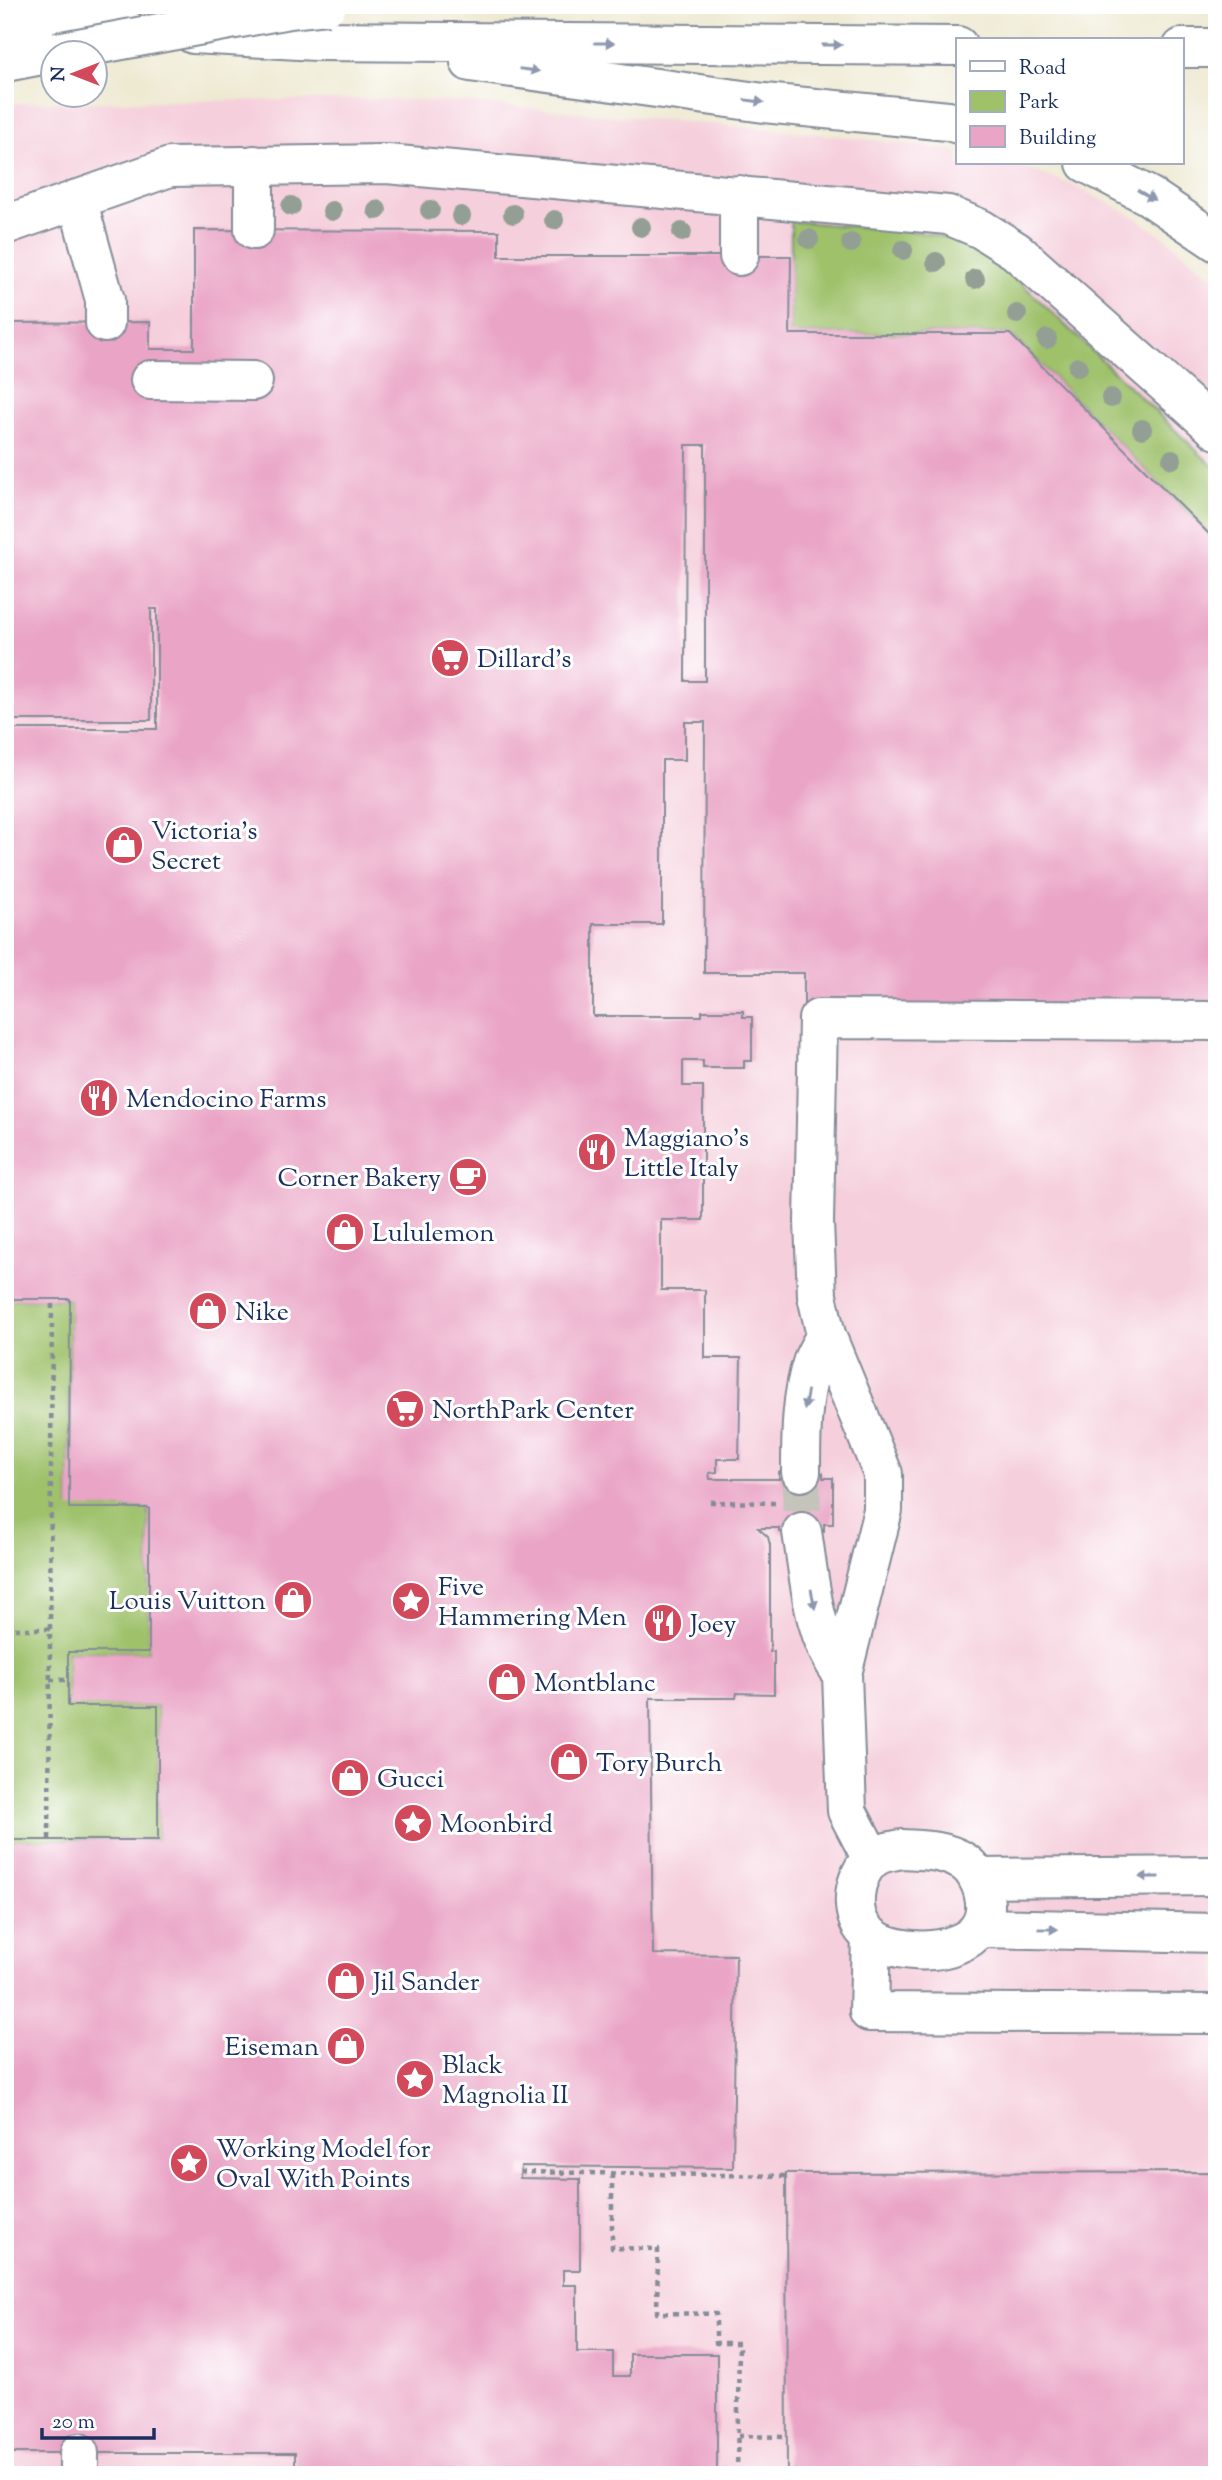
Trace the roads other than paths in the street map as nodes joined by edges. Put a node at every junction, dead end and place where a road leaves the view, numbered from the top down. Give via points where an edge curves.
1 (321, 23) edge
2 (5, 25) edge
3 (108, 43) edge
4 (956, 46) edge
5 (1184, 48) edge
6 (1217, 48) edge
7 (38, 56) edge
8 (5, 62) edge
9 (956, 123) edge
10 (1088, 164) edge
11 (254, 165) junction
12 (739, 195) junction
13 (77, 199) junction
14 (5, 225) edge
15 (254, 230) dead end
16 (1217, 242) edge
17 (739, 256) dead end
18 (106, 323) dead end
19 (150, 380) dead end
20 (253, 381) dead end
21 (1217, 430) edge
22 (1217, 1021) edge
23 (826, 1335) junction
24 (842, 1674) junction
25 (872, 1859) junction
26 (1217, 1876) edge
27 (979, 1878) junction
28 (980, 1928) junction
29 (1217, 1933) edge
30 (871, 1936) junction
31 (1217, 2014) edge

1 - 2 main road
1 - 3 main road, bridge via 289,9
1 -> 4 main road
1 -> 9 main road via 764,103
5 - 6 main road
7 - 8 main road
10 -> 16 main road via 1149,196
11 - 12 main road via 387,164
11 - 13 main road via 170,167
11 - 15 main road
12 - 17 main road
12 - 21 main road via 948,215 981,229 1016,251
13 - 14 main road
13 - 18 main road via 106,300
19 - 20 main road
22 - 23 main road via 818,1018 814,1222 817,1296
23 -> 24 main road via 813,1360 805,1399 795,1502 820,1631 828,1655
23 - 24 main road via 883,1474 883,1510
24 - 25 main road via 847,1811
25 - 27 main road via 902,1849 938,1851 967,1863
25 - 30 main road via 859,1877 855,1894 856,1916
26 -> 27 main road
27 - 28 main road via 985,1910
28 -> 29 main road
28 - 30 main road via 965,1941 928,1951 905,1949
30 - 31 main road via 869,2012

